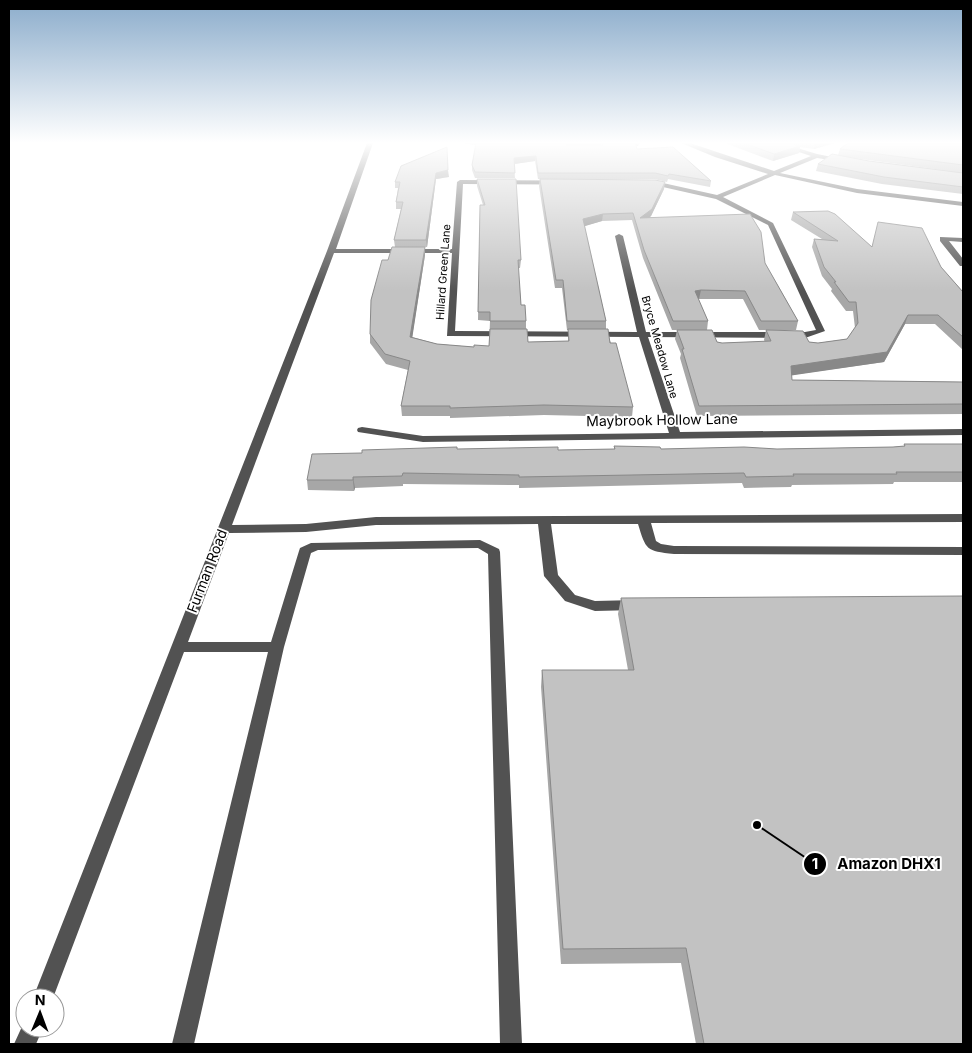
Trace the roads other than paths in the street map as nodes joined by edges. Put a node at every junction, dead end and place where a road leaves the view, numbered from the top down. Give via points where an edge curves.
1 (352, 192) edge
2 (459, 192) edge
3 (696, 192) edge
4 (729, 192) edge
5 (864, 192) edge
6 (718, 197) junction
7 (963, 204) edge
8 (619, 236) dead end
9 (963, 240) edge
10 (331, 251) junction
11 (455, 251) junction
12 (963, 264) edge
13 (642, 334) junction
14 (362, 430) dead end
15 (963, 432) edge
16 (675, 435) junction
17 (963, 518) edge
18 (544, 520) junction
19 (643, 520) junction
20 (224, 529) junction
21 (963, 551) edge
22 (654, 605) edge
23 (178, 647) junction
24 (277, 647) junction
25 (47, 988) edge
26 (183, 1044) edge
27 (511, 1044) edge

1 - 10 street, Furman Road
2 - 11 street, Hillard Green Lane
3 - 6 street, Hillard Green Lane
4 - 6 street
5 - 7 street
6 - 13 street via 771,224 821,331 805,335
8 - 13 street, Bryce Meadow Lane
9 - 12 street via 943,240
10 - 11 street
10 - 20 street, Furman Road
11 - 13 street, Hillard Green Lane via 450,334
13 - 16 street, Bryce Meadow Lane
14 - 16 street, Maybrook Hollow Lane via 423,439
15 - 16 street, Maybrook Hollow Lane
17 - 19 street
18 - 19 street
18 - 20 street via 376,520 306,528
18 - 22 street via 551,576 570,598 595,606
19 - 21 street via 650,543 658,548 674,550
20 - 23 street, Furman Road
23 - 24 street
23 - 25 street, Furman Road
24 - 26 street
24 - 27 street via 305,551 316,546 480,544 494,552

